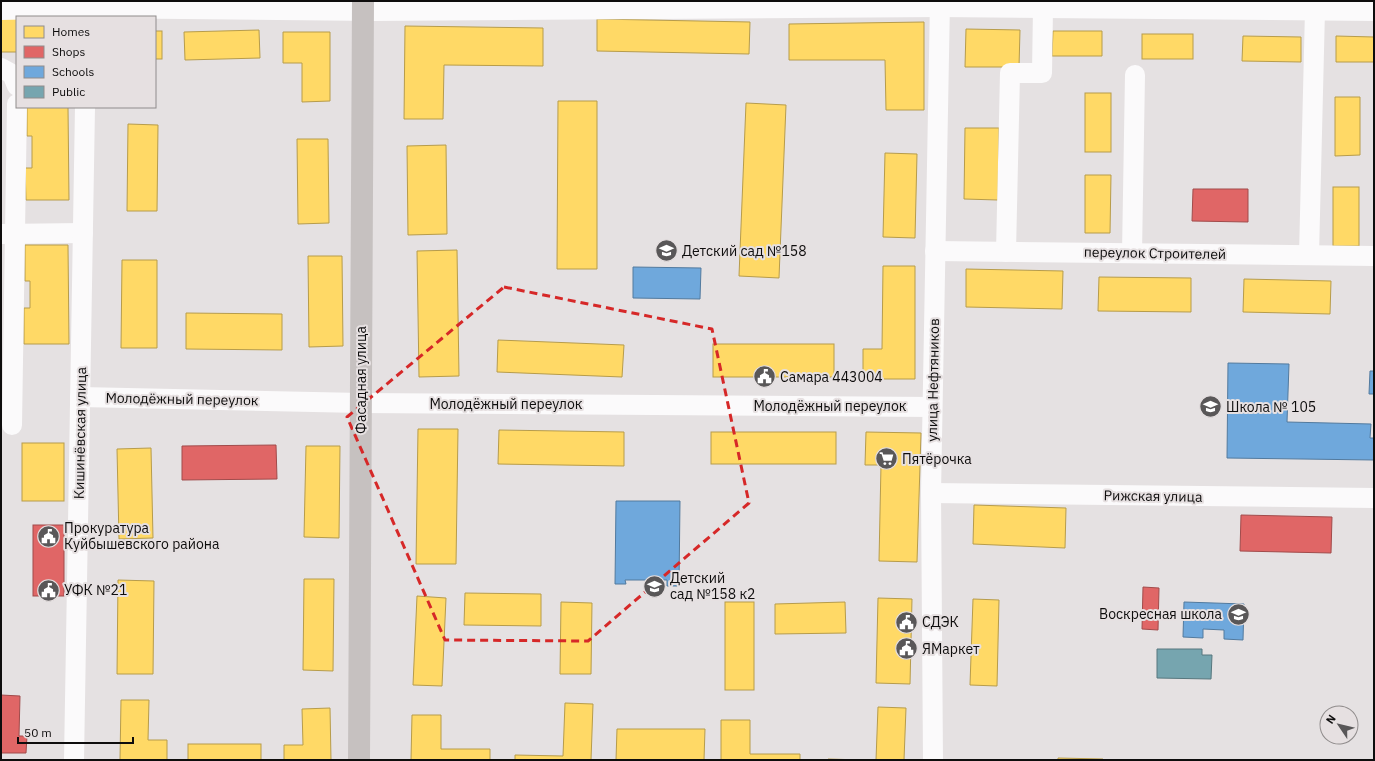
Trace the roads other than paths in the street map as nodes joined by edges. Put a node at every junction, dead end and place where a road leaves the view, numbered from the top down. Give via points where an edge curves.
1 (940, 4) edge
2 (363, 6) edge
3 (1043, 8) junction
4 (86, 9) edge
5 (1, 10) edge
6 (1315, 10) junction
7 (1374, 10) edge
8 (1, 68) edge
9 (1135, 75) dead end
10 (16, 84) edge
11 (17, 108) edge
12 (85, 108) edge
13 (83, 233) junction
14 (8, 234) edge
15 (935, 251) junction
16 (1006, 252) junction
17 (1132, 253) junction
18 (1309, 255) junction
19 (1374, 256) edge
20 (80, 397) junction
21 (361, 403) junction
22 (932, 407) junction
23 (12, 425) dead end
24 (931, 494) junction
25 (1374, 498) edge
26 (74, 760) edge
27 (359, 760) edge
28 (933, 760) edge

1 - 2 street
1 - 3 street
1 - 15 street, улица Нефтяников
2 - 4 street
2 - 21 main road, Фасадная улица
3 - 6 street
3 - 16 street via 1042,74 1010,73
4 - 5 street
6 - 7 street
6 - 18 street
8 - 10 street via 12,74
9 - 17 street
11 - 14 street
12 - 13 street, Кишинёвская улица
13 - 14 street
13 - 20 street, Кишинёвская улица
14 - 23 street
15 - 16 street, переулок Строителей
15 - 22 street, улица Нефтяников
16 - 17 street, переулок Строителей
17 - 18 street, переулок Строителей
18 - 19 street, переулок Строителей
20 - 21 street, Молодёжный переулок
20 - 26 street, Кишинёвская улица
21 - 22 street, Молодёжный переулок
21 - 27 main road, Фасадная улица
22 - 24 street, улица Нефтяников
24 - 25 street, Рижская улица
24 - 28 street, улица Нефтяников

